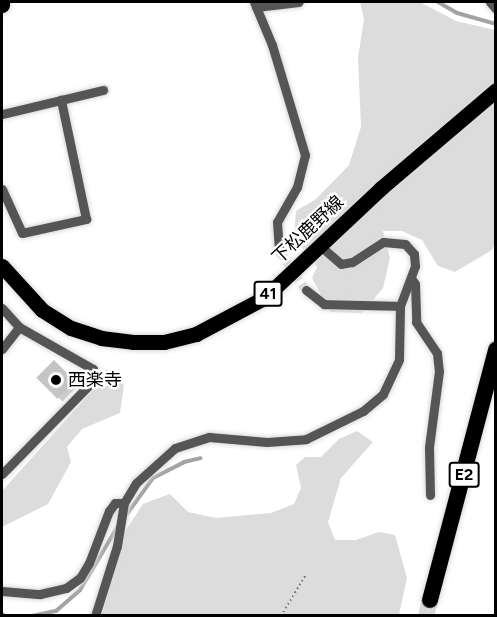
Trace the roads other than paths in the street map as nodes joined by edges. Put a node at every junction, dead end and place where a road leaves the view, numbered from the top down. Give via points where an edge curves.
1 (299, 2) edge
2 (490, 2) edge
3 (255, 4) edge
4 (495, 9) edge
5 (103, 90) dead end
6 (495, 90) edge
7 (61, 100) junction
8 (2, 114) edge
9 (2, 189) edge
10 (320, 246) junction
11 (279, 250) tunnel mouth
12 (2, 266) edge
13 (411, 278) junction
14 (306, 290) tunnel mouth
15 (399, 306) junction
16 (2, 308) edge
17 (19, 327) junction
18 (2, 350) edge
19 (495, 350) edge
20 (2, 474) edge
21 (430, 495) dead end
22 (124, 503) junction
23 (2, 591) edge
24 (430, 600) tunnel mouth
25 (95, 615) edge

1 - 3 street
2 - 4 street
3 - 11 street via 272,45 304,155 297,187 277,222
5 - 7 street
6 - 10 main road, 下松鹿野線 / 41 via 480,99
7 - 8 street
7 - 9 street via 86,219 22,233
10 - 12 main road, 下松鹿野線 / 41 via 264,298 230,319 164,342 101,338 71,328 42,310
10 - 13 street via 341,264 352,262 382,242 405,244 414,254
13 - 15 street
13 - 21 street via 416,284 416,322 437,353 439,371 429,447
14 - 15 street via 324,304
15 - 22 street via 399,359 383,393 363,411 306,439 267,442 209,437 191,441 155,464 136,483
16 - 17 street
17 - 18 street
17 - 20 street via 93,369 93,381
19 - 24 highway, E2
22 - 23 street via 115,503 108,511 80,578 66,588 40,594
22 - 25 street via 117,546

